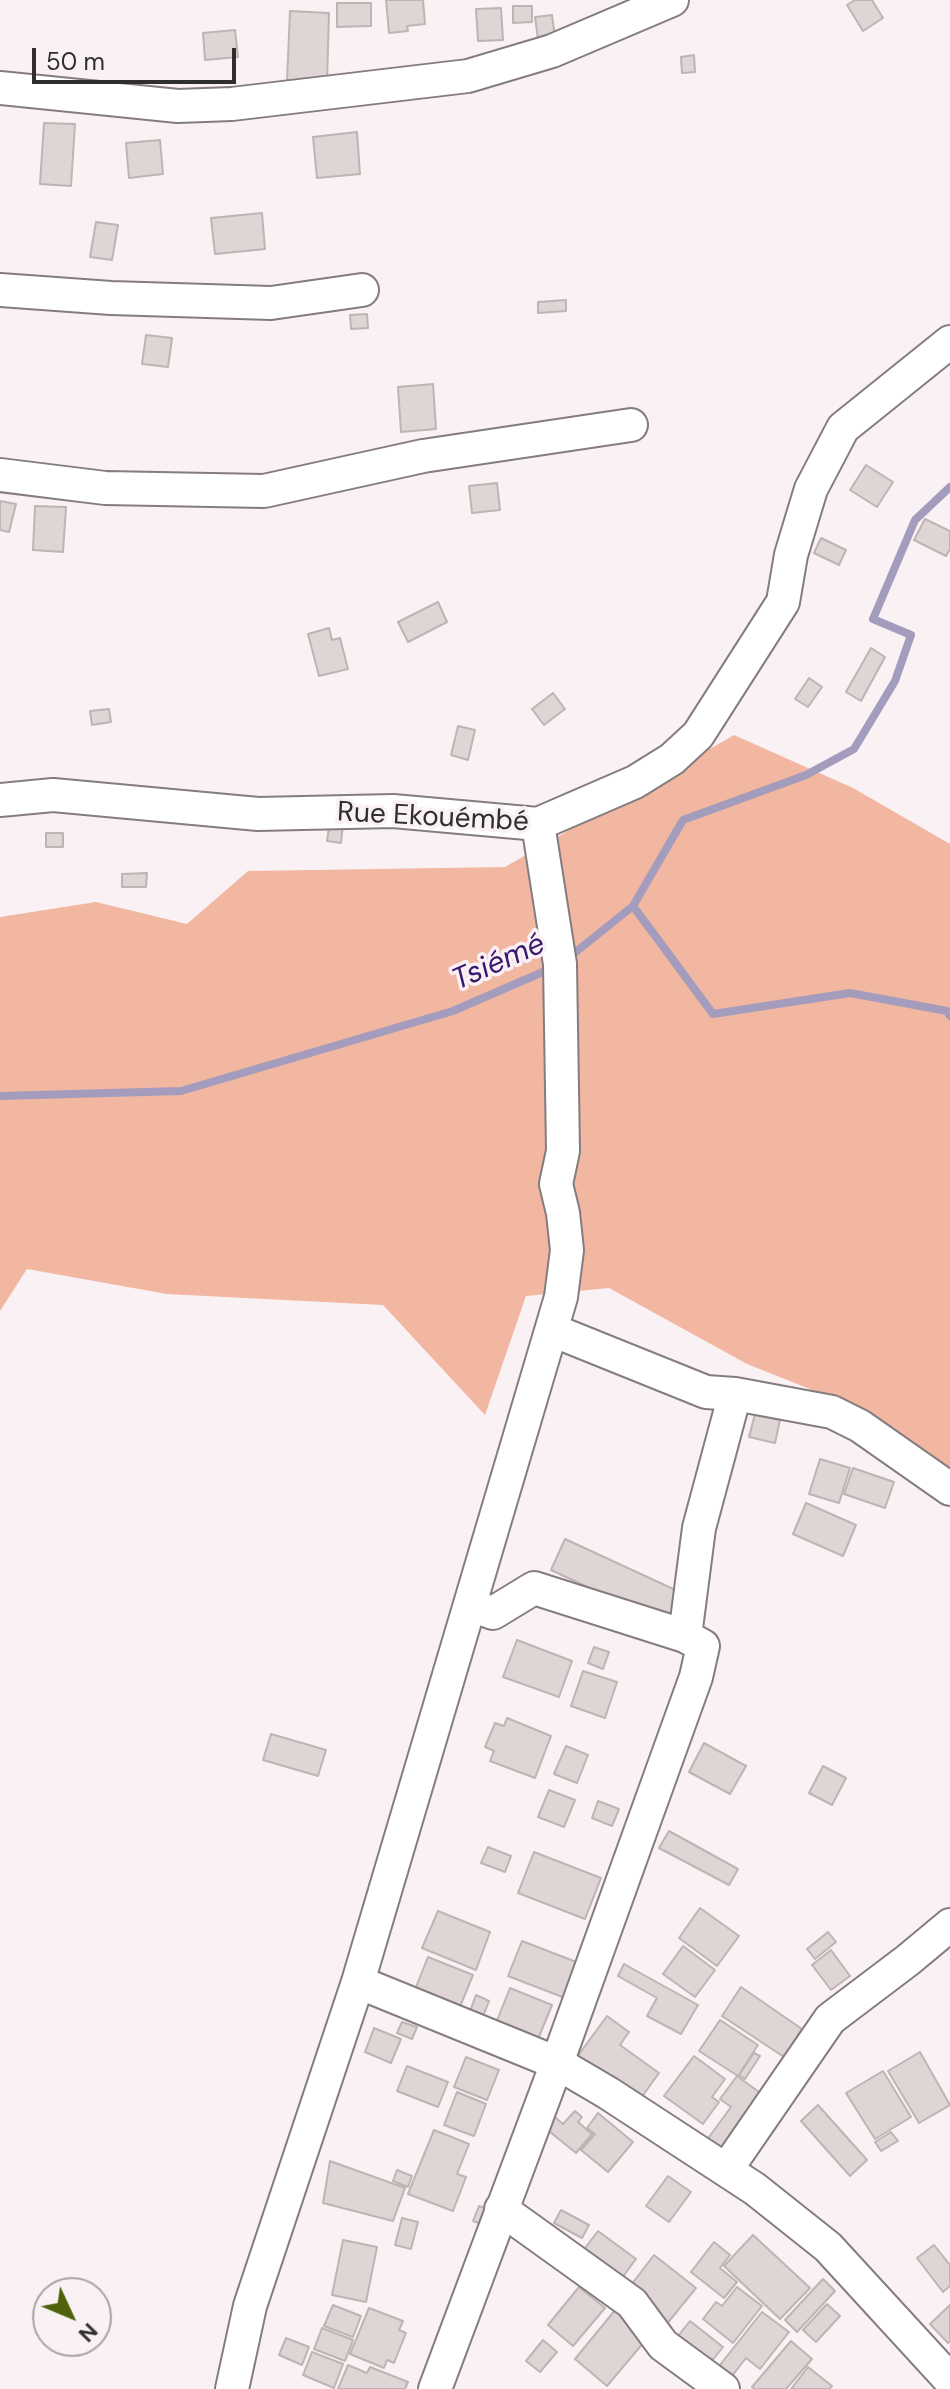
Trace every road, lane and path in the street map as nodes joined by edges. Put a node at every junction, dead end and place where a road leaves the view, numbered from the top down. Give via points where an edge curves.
1 (672, 0) edge
2 (0, 88) edge
3 (0, 290) edge
4 (362, 290) dead end
5 (950, 342) edge
6 (631, 425) dead end
7 (0, 475) edge
8 (0, 800) edge
9 (538, 824) junction
10 (552, 1330) junction
11 (735, 1394) junction
12 (950, 1489) edge
13 (470, 1605) junction
14 (685, 1636) junction
15 (950, 1925) edge
16 (358, 1982) junction
17 (557, 2063) junction
18 (726, 2170) junction
19 (501, 2209) junction
20 (950, 2380) edge
21 (232, 2389) edge
22 (435, 2389) edge
23 (723, 2389) edge

1 - 2 street via 552,51 468,76 178,106
3 - 4 street via 271,303
5 - 9 street, Rue Ekouémbé via 843,428 811,489 783,602 698,735 635,782
6 - 7 street via 423,456 264,491 105,488
8 - 9 street, Rue Ekouémbé via 53,795 258,814 393,811
9 - 10 street via 560,964 563,1151 556,1184 567,1250
10 - 11 street via 706,1392
10 - 13 street
11 - 12 street via 832,1412
11 - 14 street via 699,1528
13 - 14 street via 493,1613 534,1588
13 - 16 street
14 - 17 street via 703,1646 696,1677
15 - 18 street via 830,2019
16 - 17 street
16 - 21 street via 250,2306
17 - 18 street
17 - 19 street
18 - 20 street via 828,2247
19 - 22 street
19 - 23 street via 632,2303 663,2345

